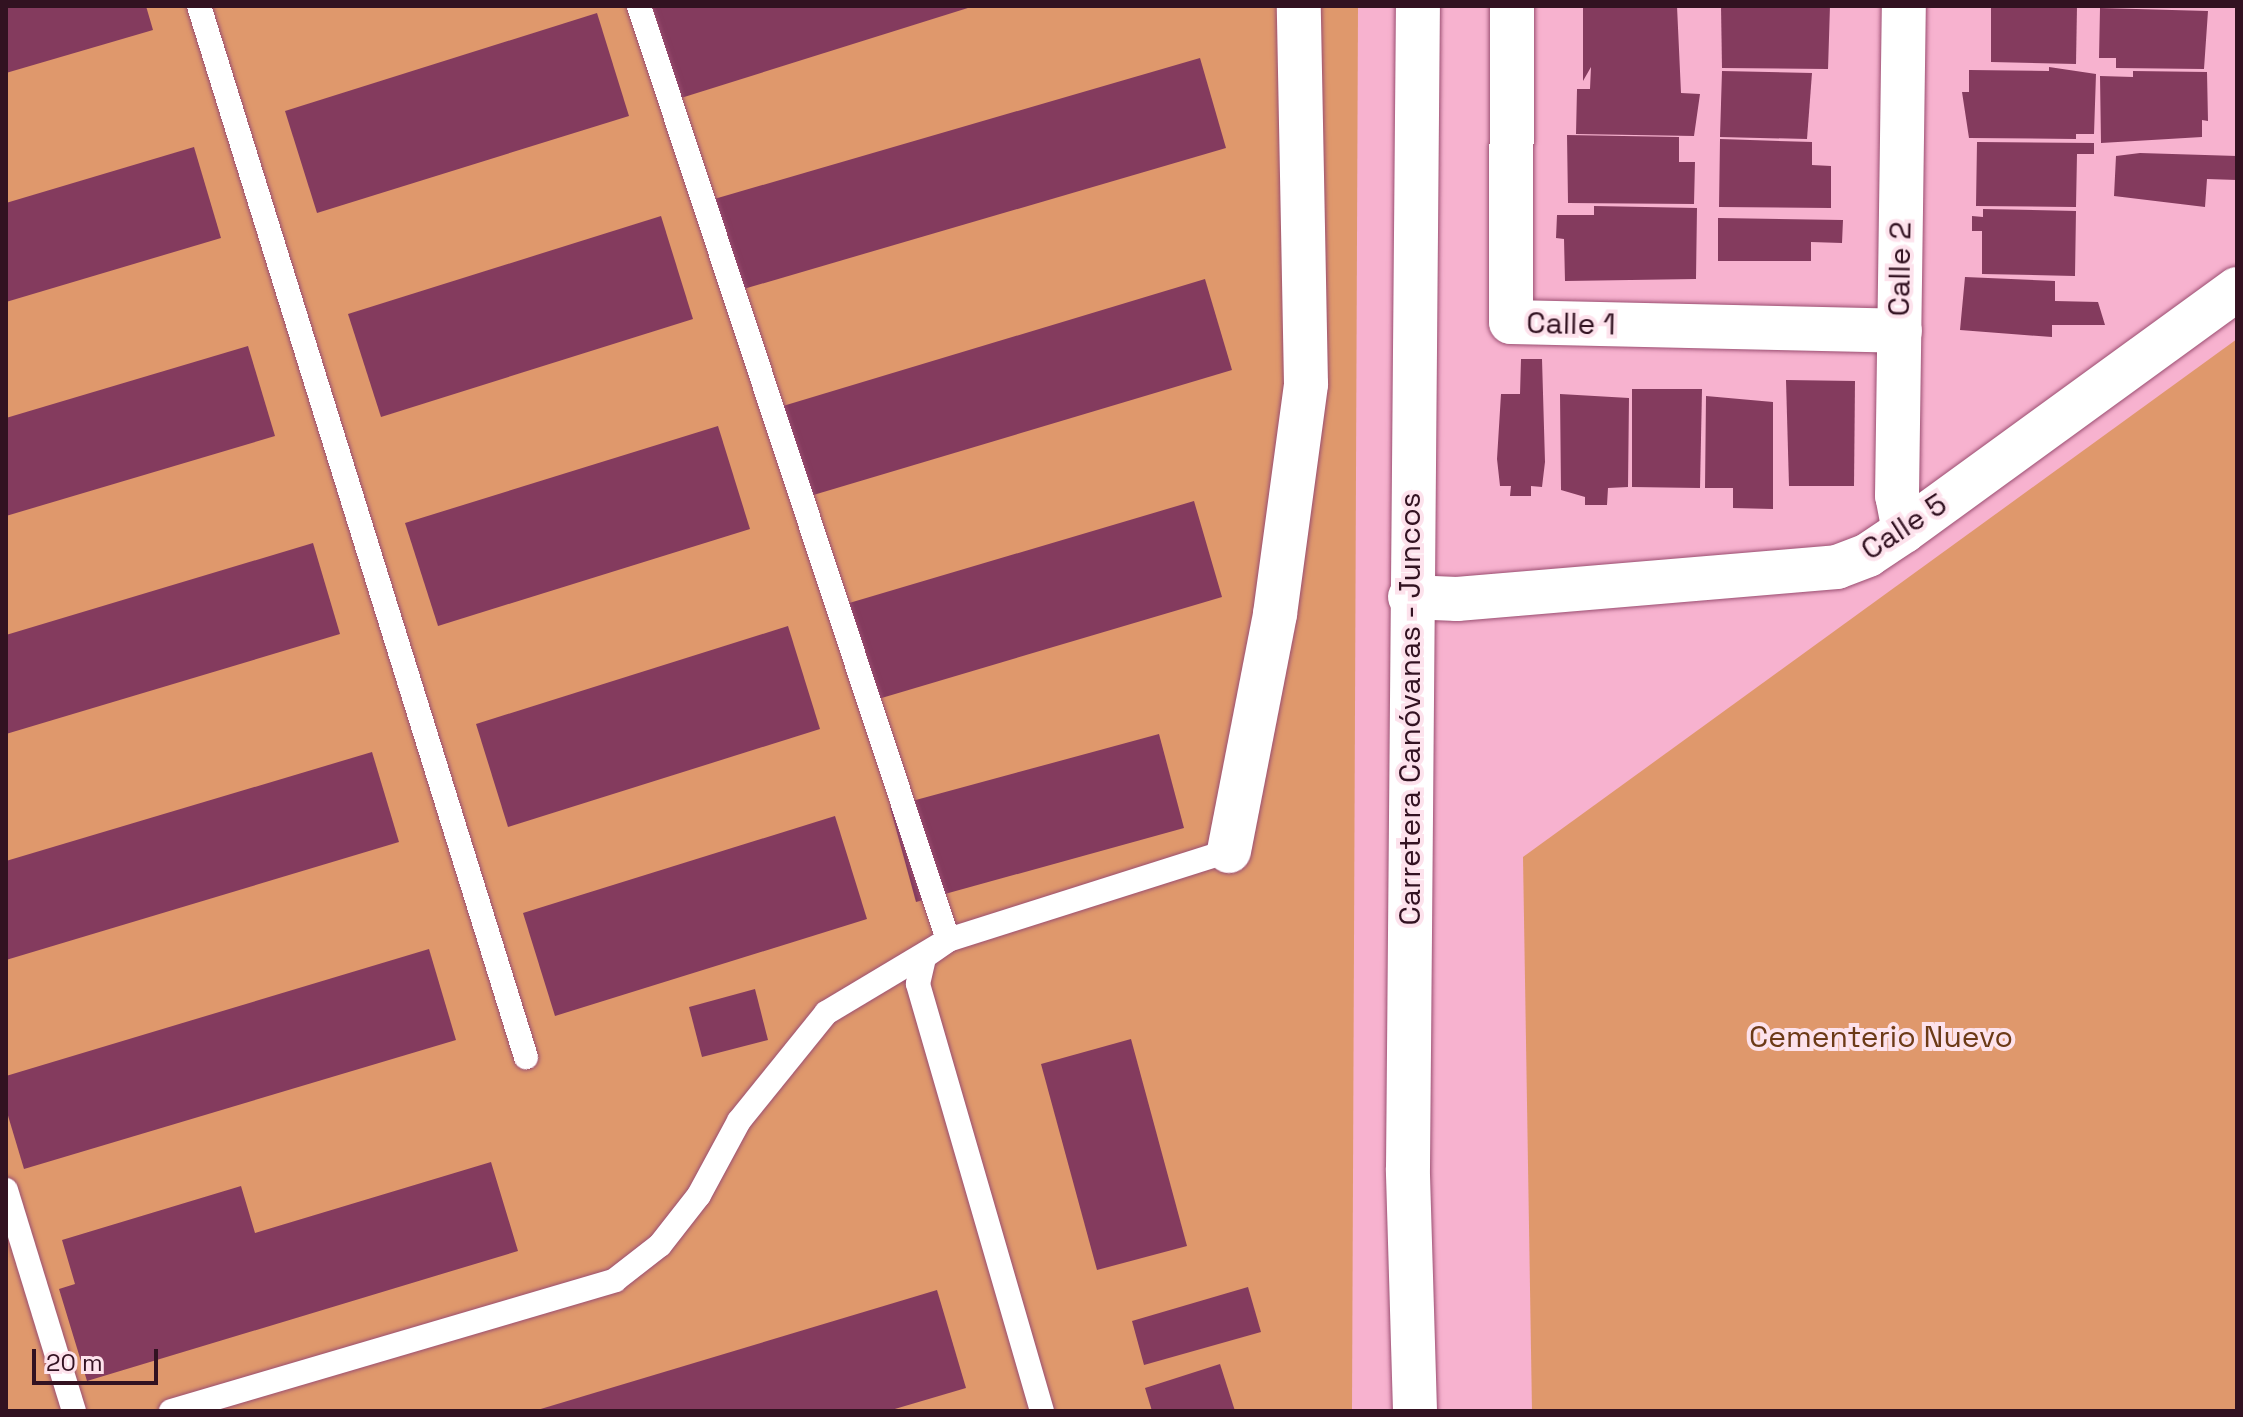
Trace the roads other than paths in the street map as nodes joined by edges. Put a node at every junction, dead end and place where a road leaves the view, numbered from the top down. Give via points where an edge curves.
1 (199, 6) edge
2 (639, 6) edge
3 (1299, 6) edge
4 (1418, 6) edge
5 (1512, 6) edge
6 (1904, 6) edge
7 (2237, 289) edge
8 (1900, 331) junction
9 (1904, 531) junction
10 (1410, 597) junction
11 (1229, 851) joint
12 (948, 940) junction
13 (526, 1057) dead end
14 (6, 1190) edge
15 (74, 1411) edge
16 (171, 1411) edge
17 (1042, 1411) edge
18 (1415, 1411) edge

1 - 13 lane
2 - 12 lane
3 - 11 street via 1306,384 1275,614
4 - 10 street, Carretera Canóvanas - Juncos
5 - 8 street, Calle 1 via 1511,322
6 - 8 street, Calle 2
7 - 9 street, Calle 5
8 - 9 street, Calle 2 via 1897,496
9 - 10 street, Calle 5 via 1868,555 1806,571 1457,599
10 - 18 street, Carretera Canóvanas - Juncos via 1408,1168
11 - 12 lane
12 - 16 lane via 826,1013 739,1121 699,1195 660,1245 615,1280
12 - 17 lane via 924,957 918,984
14 - 15 lane

